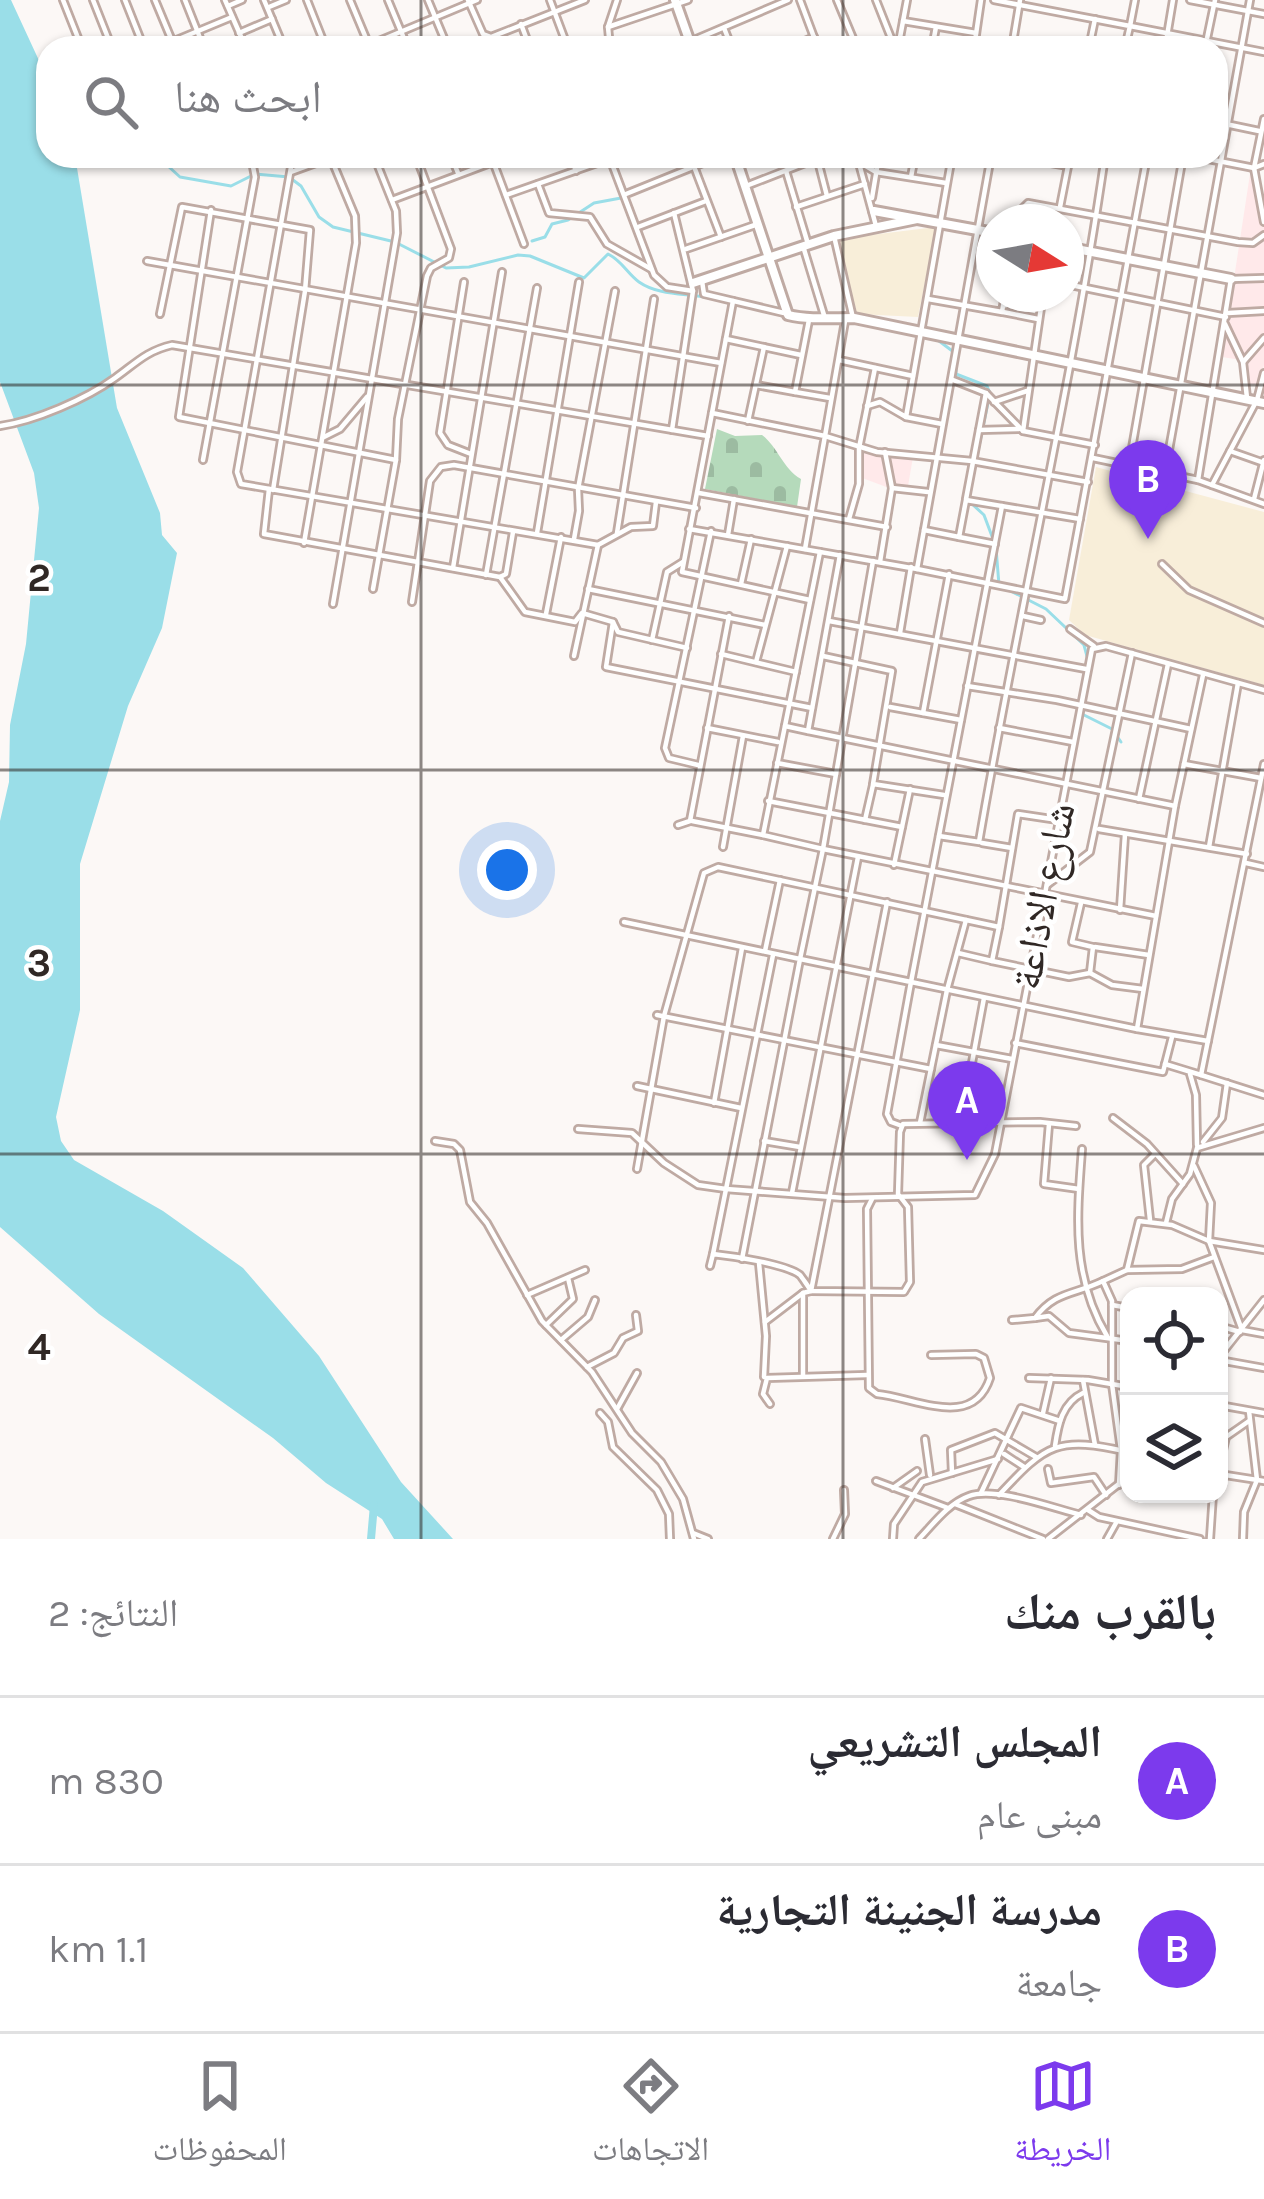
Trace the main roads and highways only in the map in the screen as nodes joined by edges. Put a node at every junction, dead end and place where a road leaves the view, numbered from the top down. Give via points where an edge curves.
1 (676, 2) edge
2 (688, 36) edge
3 (739, 168) edge
4 (872, 207) road end
5 (917, 219) junction
6 (976, 230) edge
7 (1084, 251) edge
8 (771, 256) junction
9 (1231, 279) road end
10 (696, 285) road end
11 (1256, 401) edge

1 - 2 main road
3 - 8 main road
4 - 5 main road
5 - 6 main road
5 - 8 main road
7 - 9 main road
8 - 10 main road
8 - 11 main road via 788,315 850,318

